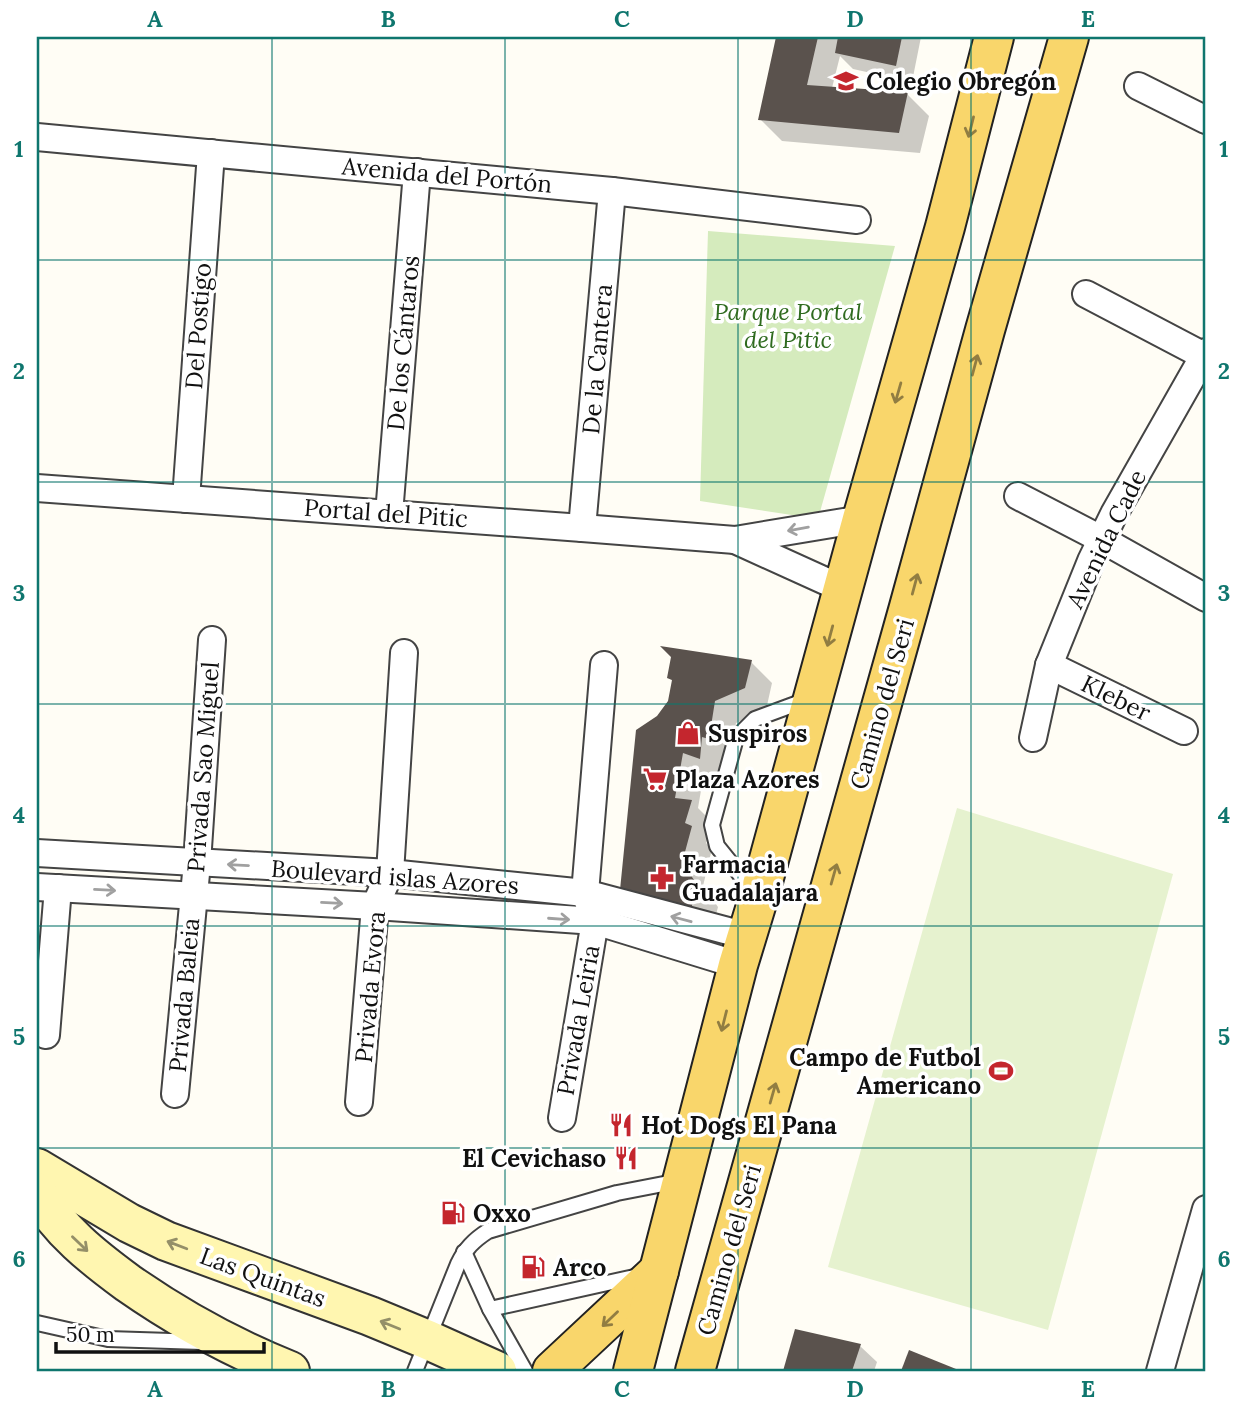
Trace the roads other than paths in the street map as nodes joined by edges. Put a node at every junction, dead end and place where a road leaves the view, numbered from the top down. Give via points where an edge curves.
1 (994, 37) edge
2 (1069, 37) edge
3 (1138, 86) dead end
4 (1206, 120) edge
5 (37, 137) edge
6 (211, 153) junction
7 (417, 172) junction
8 (612, 191) junction
9 (858, 220) dead end
10 (1086, 294) dead end
11 (1206, 355) edge
12 (37, 488) edge
13 (1018, 496) dead end
14 (186, 499) junction
15 (389, 513) junction
16 (862, 519) junction
17 (582, 528) junction
18 (1101, 539) junction
19 (734, 540) junction
20 (843, 589) junction
21 (1206, 598) edge
22 (212, 640) dead end
23 (404, 653) dead end
24 (604, 665) dead end
25 (1049, 666) junction
26 (813, 698) junction
27 (1184, 731) dead end
28 (1033, 738) dead end
29 (37, 853) edge
30 (197, 863) junction
31 (390, 873) junction
32 (47, 887) edge
33 (585, 893) junction
34 (193, 895) junction
35 (759, 896) junction
36 (375, 906) junction
37 (595, 921) junction
38 (742, 951) junction
39 (46, 1035) dead end
40 (175, 1094) dead end
41 (359, 1102) dead end
42 (562, 1118) dead end
43 (37, 1168) edge
44 (683, 1181) junction
45 (37, 1192) edge
46 (1206, 1209) edge
47 (464, 1252) junction
48 (659, 1271) junction
49 (490, 1309) junction
50 (37, 1323) edge
51 (709, 1323) junction
52 (225, 1343) junction
53 (421, 1356) edge
54 (290, 1371) edge
55 (497, 1371) edge
56 (525, 1371) edge
57 (552, 1371) edge
58 (633, 1371) edge
59 (695, 1371) edge
60 (720, 1371) edge
61 (1160, 1371) edge

1 -> 16 main road
51 -> 2 main road, Camino del Seri
3 - 4 street
5 - 6 street, Avenida del Portón
6 - 7 street, Avenida del Portón
6 - 14 street, Del Postigo
7 - 8 street, Avenida del Portón
7 - 15 street, De los Cántaros
8 - 9 street, Avenida del Portón
8 - 17 street, De la Cantera
10 - 11 street
11 - 18 street, Avenida Cade
12 - 14 street, Portal del Pitic
13 - 18 street
14 - 15 street, Portal del Pitic
15 - 17 street, Portal del Pitic
16 -> 19 street, Portal del Pitic
16 - 20 main road
17 - 19 street, Portal del Pitic
18 - 21 street
18 - 25 street, Avenida Cade
19 - 20 street, Portal del Pitic
20 -> 26 main road
22 - 30 street, Privada Sao Miguel
23 - 31 street
24 - 33 street
25 - 27 street, Kleber
25 - 28 street, Avenida Cade
26 - 35 main road
26 - 35 lane via 755,719 736,738 712,825 717,846
29 - 30 street, Boulevard islas Azores
31 -> 30 street, Boulevard islas Azores
30 - 34 street, Privada Sao Miguel
31 - 33 street, Boulevard islas Azores
31 - 36 street, Privada Evora
32 -> 34 street, Boulevard islas Azores
32 - 39 street
33 - 37 street
38 -> 33 street, Boulevard islas Azores
34 -> 36 street, Boulevard islas Azores
34 - 40 street, Privada Baleia
35 - 38 main road
36 -> 37 street, Boulevard islas Azores
36 - 41 street, Privada Evora
37 - 38 street, Boulevard islas Azores
37 - 42 street, Privada Leiria
38 -> 44 main road
53 -> 43 street, Las Quintas via 370,1316 166,1241
44 - 47 lane via 617,1193 488,1231
44 - 48 main road
45 -> 52 street via 45,1207 96,1259 165,1309
46 - 61 street
47 - 49 lane
47 - 53 lane
48 - 49 lane
48 -> 57 main road
48 - 58 main road
49 - 56 lane
50 - 52 lane via 108,1339
51 - 59 main road, Camino del Seri
51 - 60 main road
52 - 54 street
53 - 55 street, Las Quintas

